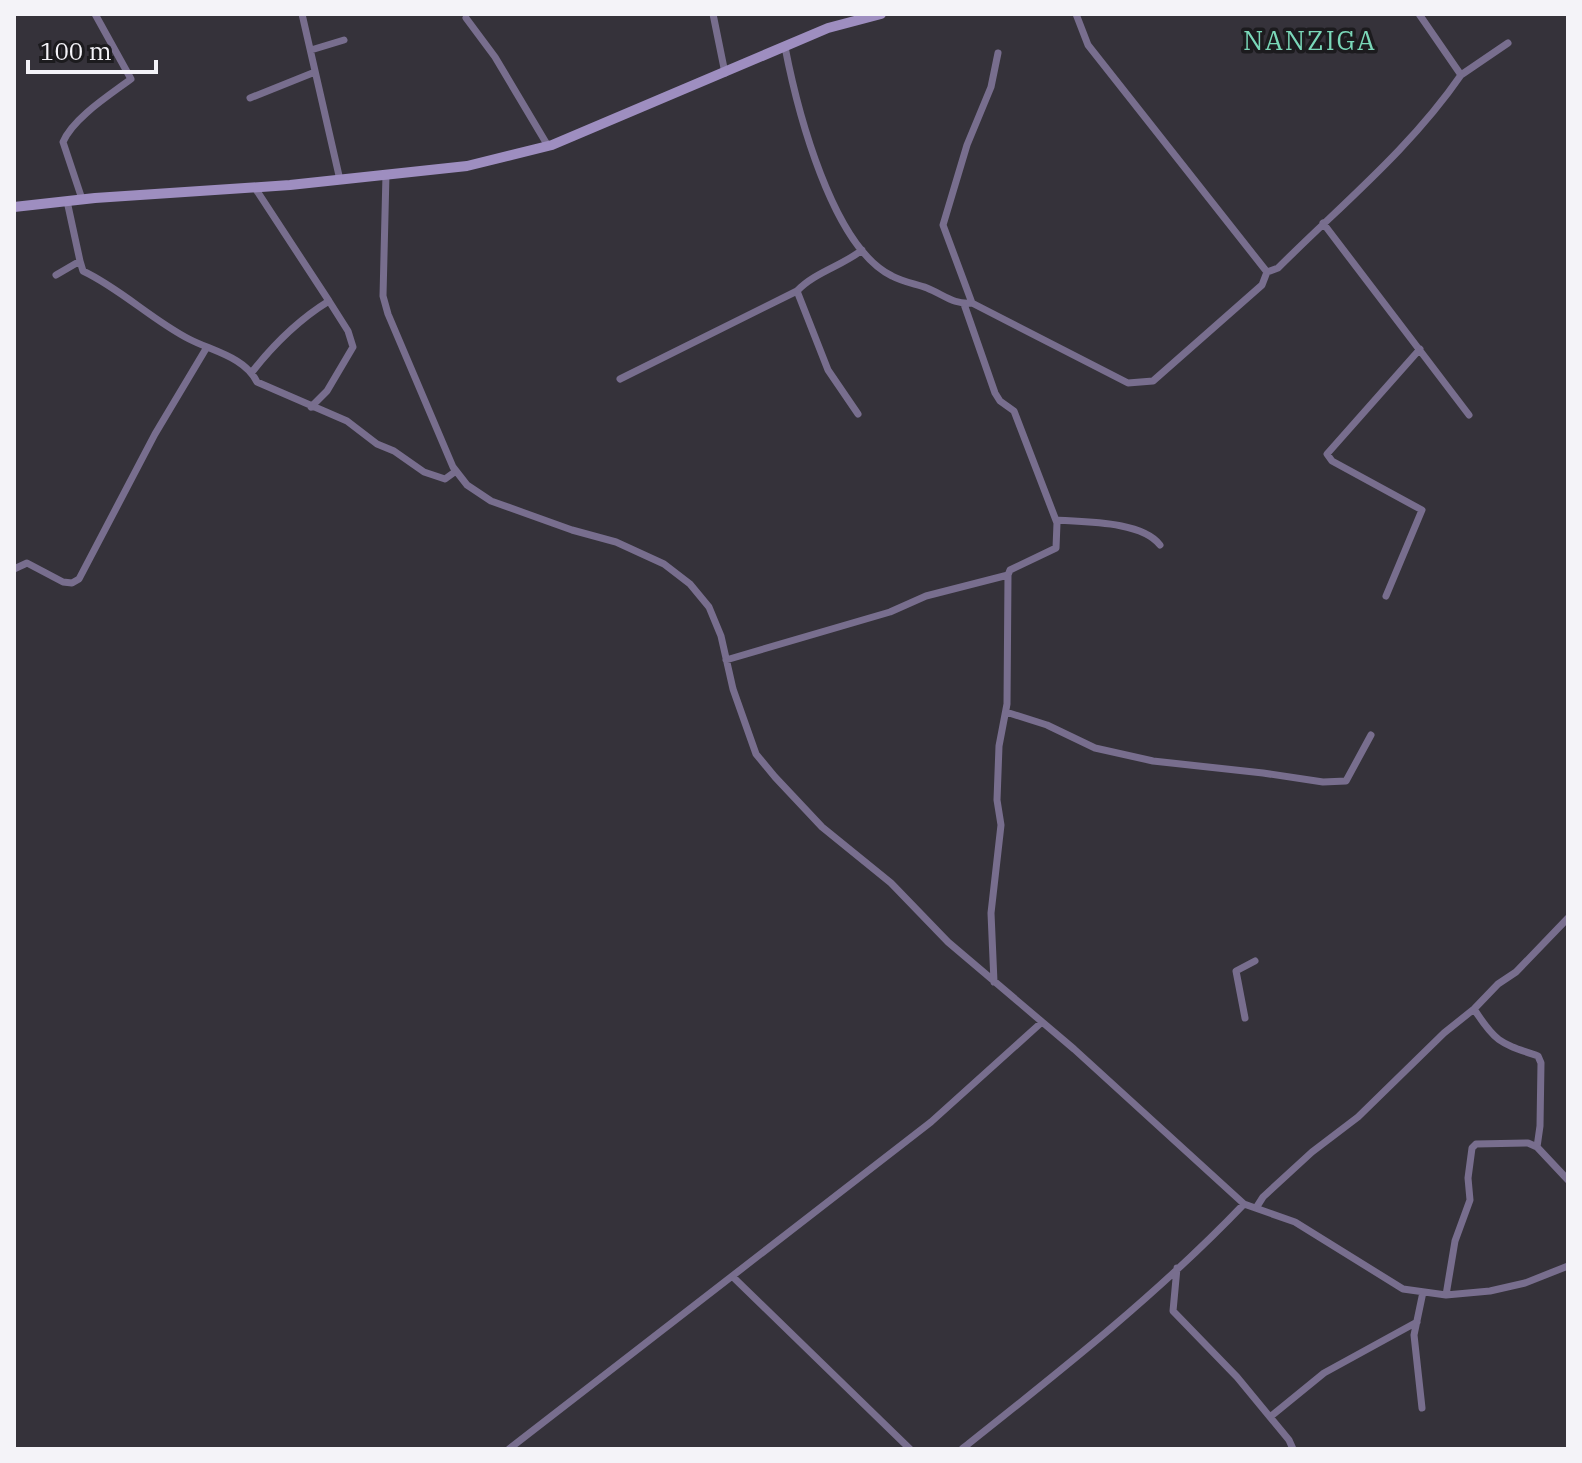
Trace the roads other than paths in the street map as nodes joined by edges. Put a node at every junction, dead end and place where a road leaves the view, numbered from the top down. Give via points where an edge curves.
1 (95, 14) edge
2 (302, 14) edge
3 (713, 14) edge
4 (881, 14) edge
5 (1076, 14) edge
6 (1419, 14) edge
7 (466, 18) dead end
8 (344, 40) dead end
9 (1508, 43) dead end
10 (785, 47) junction
11 (311, 50) junction
12 (998, 53) dead end
13 (315, 72) junction
14 (725, 73) junction
15 (1461, 75) junction
16 (250, 98) dead end
17 (548, 146) junction
18 (386, 174) junction
19 (340, 180) junction
20 (255, 188) junction
21 (82, 199) junction
22 (67, 201) junction
23 (14, 207) edge
24 (1323, 223) junction
25 (862, 250) junction
26 (80, 261) junction
27 (1267, 272) junction
28 (56, 275) dead end
29 (797, 291) junction
30 (329, 301) junction
31 (968, 304) junction
32 (207, 347) junction
33 (1420, 349) junction
34 (252, 372) junction
35 (620, 379) dead end
36 (311, 407) junction
37 (858, 414) dead end
38 (1469, 415) dead end
39 (456, 471) junction
40 (1056, 520) junction
41 (1160, 545) dead end
42 (14, 558) edge
43 (18, 567) edge
44 (1008, 575) junction
45 (1386, 596) dead end
46 (726, 660) junction
47 (1006, 712) junction
48 (1371, 735) dead end
49 (1568, 918) edge
50 (1255, 961) dead end
51 (994, 982) junction
52 (1474, 1009) junction
53 (1245, 1018) dead end
54 (1042, 1022) junction
55 (1537, 1147) junction
56 (1568, 1180) edge
57 (1244, 1204) junction
58 (1256, 1208) junction
59 (1568, 1266) edge
60 (1177, 1268) junction
61 (733, 1277) junction
62 (1423, 1292) junction
63 (1446, 1295) junction
64 (1417, 1322) junction
65 (1422, 1408) dead end
66 (1270, 1417) junction
67 (509, 1449) edge
68 (910, 1449) edge
69 (962, 1449) edge
70 (1293, 1449) edge

1 - 21 street via 131,79 99,103 63,142
2 - 11 street
3 - 14 street
4 - 10 street
5 - 27 street via 1088,45
6 - 15 street
7 - 17 street
8 - 11 street
9 - 15 street
10 - 14 street
10 - 25 street via 827,190
11 - 13 street
12 - 31 street via 943,225
13 - 16 street
13 - 19 street
14 - 17 street
15 - 24 street via 1406,145
17 - 18 street via 467,166
18 - 19 street
18 - 39 street via 383,296
19 - 20 street
20 - 21 street
20 - 30 street
21 - 22 street
22 - 23 street
22 - 26 street
24 - 27 street via 1278,268
24 - 33 street
25 - 29 street
25 - 31 street via 891,276
26 - 28 street
26 - 32 street via 83,271
27 - 31 street via 1262,285 1153,381 1128,383
29 - 35 street
29 - 37 street via 828,370
30 - 34 street via 279,340
30 - 36 street via 353,347
31 - 40 street via 995,393 1014,411
32 - 34 street
32 - 43 street via 79,579 63,582 27,563
33 - 38 street
33 - 45 street via 1327,454 1422,510
34 - 36 street via 257,382
36 - 39 street via 347,421 424,472 445,479
39 - 46 street via 491,501 616,542 664,564 709,607
40 - 41 street via 1111,525 1155,538
40 - 44 street via 1056,548
42 - 43 street
44 - 46 street
44 - 47 street
46 - 51 street via 756,754 822,827 891,883
47 - 48 street via 1095,748 1153,761 1323,782 1346,781
47 - 51 street via 999,746 1001,825 991,913
49 - 52 street
50 - 53 street via 1236,971
51 - 54 street
52 - 55 street via 1494,1039 1538,1056
52 - 58 street
54 - 57 street
54 - 61 street via 931,1122
55 - 56 street
55 - 63 street via 1528,1143 1472,1148 1470,1200 1455,1241
57 - 58 street
57 - 60 street
58 - 62 street via 1295,1222 1403,1289
59 - 63 street via 1525,1283
60 - 66 street via 1173,1311
60 - 69 street
61 - 67 street
61 - 68 street
62 - 63 street
62 - 64 street
64 - 65 street
64 - 66 street via 1324,1373
66 - 70 street

